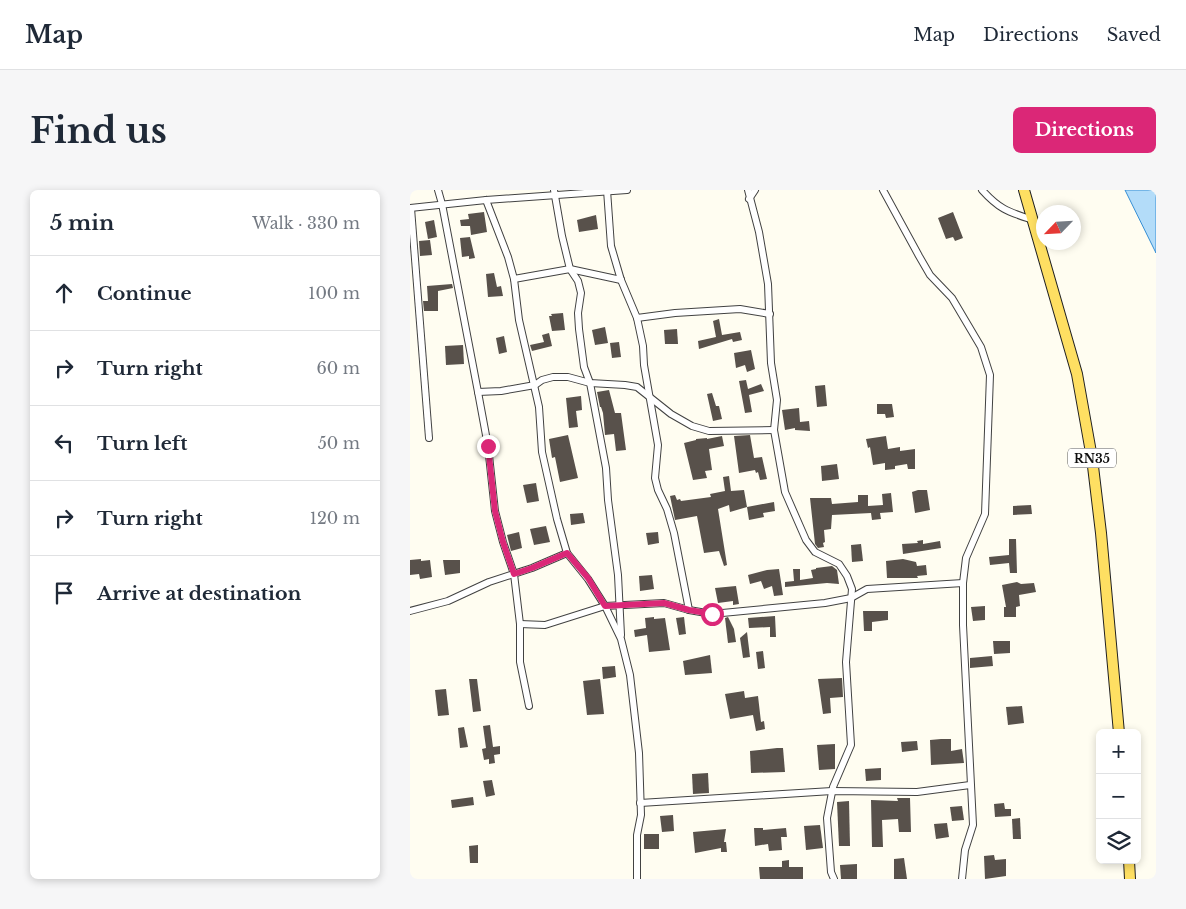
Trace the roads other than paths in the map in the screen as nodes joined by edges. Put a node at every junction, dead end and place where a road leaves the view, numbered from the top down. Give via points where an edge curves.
1 (438, 190) edge
2 (627, 190) edge
3 (748, 190) edge
4 (755, 190) edge
5 (883, 190) edge
6 (982, 190) edge
7 (1024, 190) edge
8 (607, 191) edge
9 (554, 192) edge
10 (749, 199) junction
11 (486, 200) junction
12 (442, 204) junction
13 (410, 208) edge
14 (1033, 220) junction
15 (570, 269) junction
16 (514, 279) junction
17 (621, 280) junction
18 (770, 314) junction
19 (637, 318) junction
20 (590, 384) junction
21 (535, 385) junction
22 (478, 392) junction
23 (651, 399) junction
24 (774, 430) junction
25 (429, 438) dead end
26 (567, 553) junction
27 (514, 574) junction
28 (963, 583) junction
29 (851, 598) junction
30 (618, 605) junction
31 (605, 606) junction
32 (689, 610) junction
33 (410, 611) edge
34 (520, 624) junction
35 (621, 639) junction
36 (529, 706) dead end
37 (1119, 729) edge
38 (970, 785) junction
39 (832, 791) junction
40 (640, 803) junction
41 (1129, 864) edge
42 (637, 879) edge
43 (834, 879) edge
44 (962, 879) edge
45 (1130, 879) edge

1 - 12 street
2 - 8 street
3 - 10 street
4 - 10 street
5 - 28 street via 930,274 952,298 981,347 990,375 985,514 966,558
6 - 14 street via 1004,210
7 - 14 main road, RN35
8 - 9 street
8 - 17 street via 610,246
9 - 11 street
9 - 15 street
10 - 18 street via 759,232
11 - 12 street
11 - 16 street
12 - 13 street
12 - 22 street
13 - 25 street
14 - 37 main road, RN35 via 1077,374 1092,458
15 - 16 street
15 - 17 street
15 - 20 street via 581,293 579,329 584,367
16 - 21 street via 519,320
17 - 19 street
18 - 19 street via 740,310
18 - 24 street via 771,364 777,400
19 - 23 street
20 - 21 street via 568,377 553,377
20 - 23 street via 637,387
20 - 30 street via 606,468 618,575
21 - 22 street
21 - 26 street via 542,452
22 - 27 street via 495,511
23 - 24 street via 692,426 709,431
23 - 32 street via 658,445 655,478 674,533
24 - 29 street via 785,492 806,540 815,552 839,564 852,589
26 - 27 street
26 - 31 street
27 - 33 street via 448,601
27 - 34 street
28 - 29 street via 867,589
28 - 38 street
29 - 32 street via 712,614
29 - 39 street via 846,662 851,745
30 - 31 street
30 - 32 street via 664,603
30 - 35 street
31 - 34 street via 545,625
31 - 35 street
34 - 36 street via 520,662
35 - 40 street via 635,713
38 - 39 street via 917,792
38 - 44 street via 973,825 965,850
39 - 40 street
39 - 43 street via 827,818
40 - 42 street
41 - 45 main road

